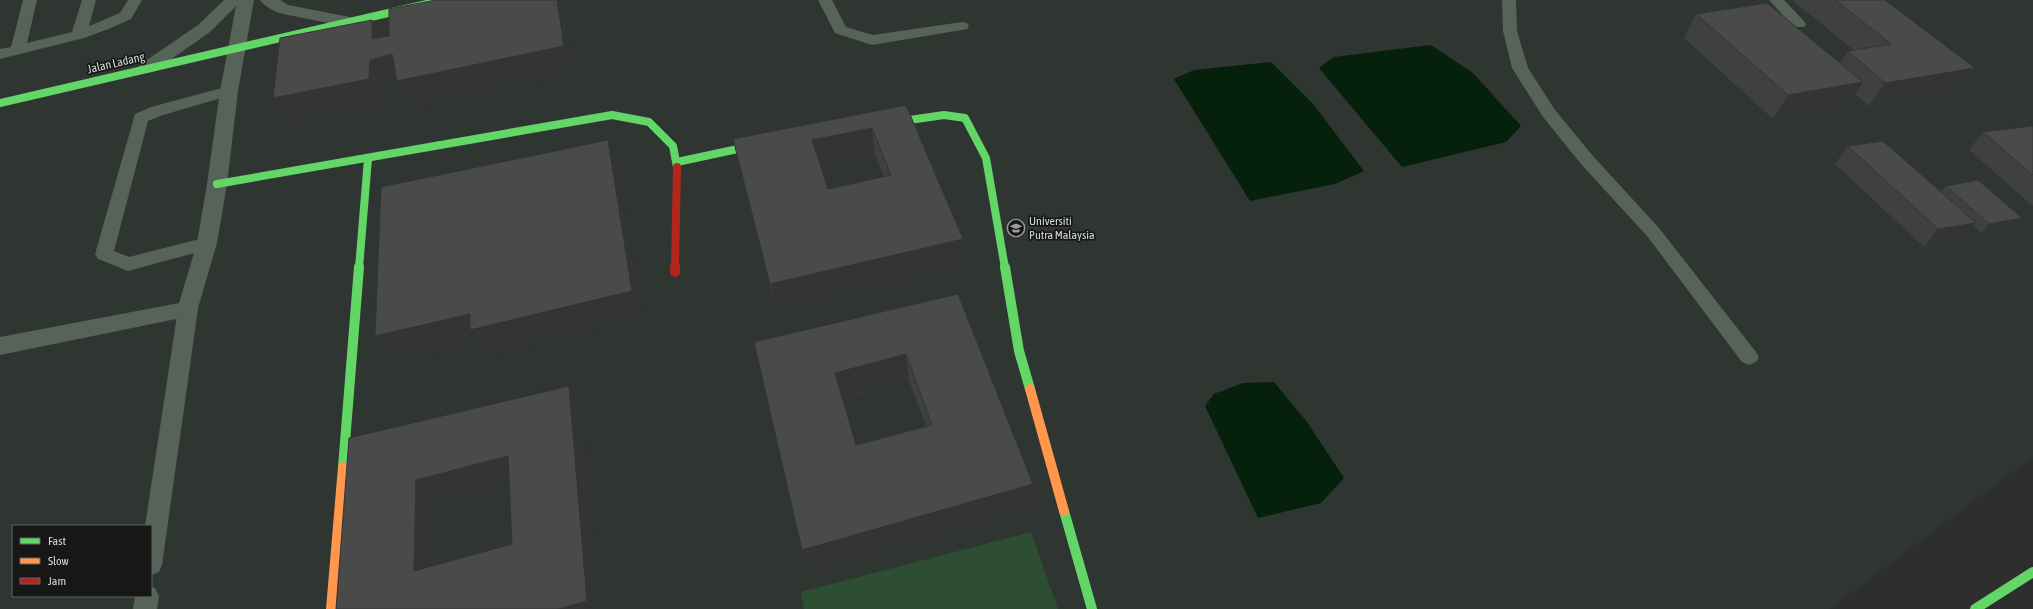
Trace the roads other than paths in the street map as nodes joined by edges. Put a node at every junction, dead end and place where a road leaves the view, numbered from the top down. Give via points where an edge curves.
1 (30, 0) edge
2 (89, 0) edge
3 (135, 0) edge
4 (233, 0) edge
5 (246, 0) edge
6 (268, 0) edge
7 (444, 0) edge
8 (824, 0) edge
9 (1509, 0) edge
10 (1776, 0) edge
11 (349, 22) junction
12 (1799, 24) dead end
13 (962, 26) dead end
14 (79, 35) junction
15 (238, 47) junction
16 (18, 50) junction
17 (0, 54) edge
18 (147, 68) junction
19 (229, 91) junction
20 (0, 103) edge
21 (872, 126) edge
22 (778, 140) edge
23 (368, 159) junction
24 (677, 162) junction
25 (217, 184) junction
26 (207, 243) junction
27 (675, 272) dead end
28 (188, 309) junction
29 (0, 346) edge
30 (1749, 356) dead end
31 (152, 558) edge
32 (2033, 572) edge
33 (147, 597) edge
34 (145, 609) edge
35 (331, 609) edge
36 (1092, 609) edge
37 (1975, 609) edge

1 - 16 lane
2 - 14 lane
3 - 14 lane via 126,16
4 - 18 street via 202,29
5 - 15 street
6 - 11 street via 283,9
7 - 11 street, Jalan Ladang
8 - 13 lane via 840,30 872,40
9 - 30 lane via 1510,31 1520,68 1549,114 1653,232
10 - 12 lane
11 - 15 street, Jalan Ladang
14 - 16 lane
15 - 18 street, Jalan Ladang
15 - 19 street
16 - 17 lane
18 - 20 street, Jalan Ladang
19 - 25 street
19 - 26 lane via 141,118 104,254 128,264
21 - 36 street via 944,115 965,118 986,158 1019,351
22 - 24 street
23 - 24 street via 612,115 649,122 673,146
23 - 25 street
23 - 35 street
24 - 27 street
25 - 26 street
26 - 28 street
28 - 29 street
28 - 31 lane
32 - 37 street
33 - 34 lane

